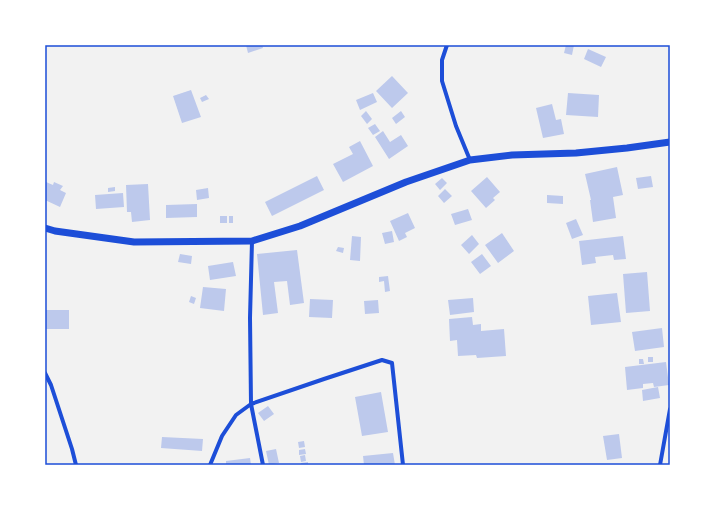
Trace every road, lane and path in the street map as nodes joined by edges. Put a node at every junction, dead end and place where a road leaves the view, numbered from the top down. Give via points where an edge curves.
1 (447, 45) edge
2 (670, 142) edge
3 (470, 160) junction
4 (45, 228) edge
5 (252, 241) junction
6 (45, 373) edge
7 (250, 404) junction
8 (670, 409) edge
9 (76, 465) edge
10 (210, 465) edge
11 (263, 465) edge
12 (403, 465) edge
13 (660, 465) edge

1 - 3 street via 442,60 442,81
2 - 3 street via 576,153 512,154
3 - 5 street via 406,182 300,226
4 - 5 street via 55,232 134,242
5 - 7 street
6 - 9 street
7 - 10 street via 236,415 222,436
7 - 11 street
7 - 12 street via 382,360 392,363
8 - 13 street

